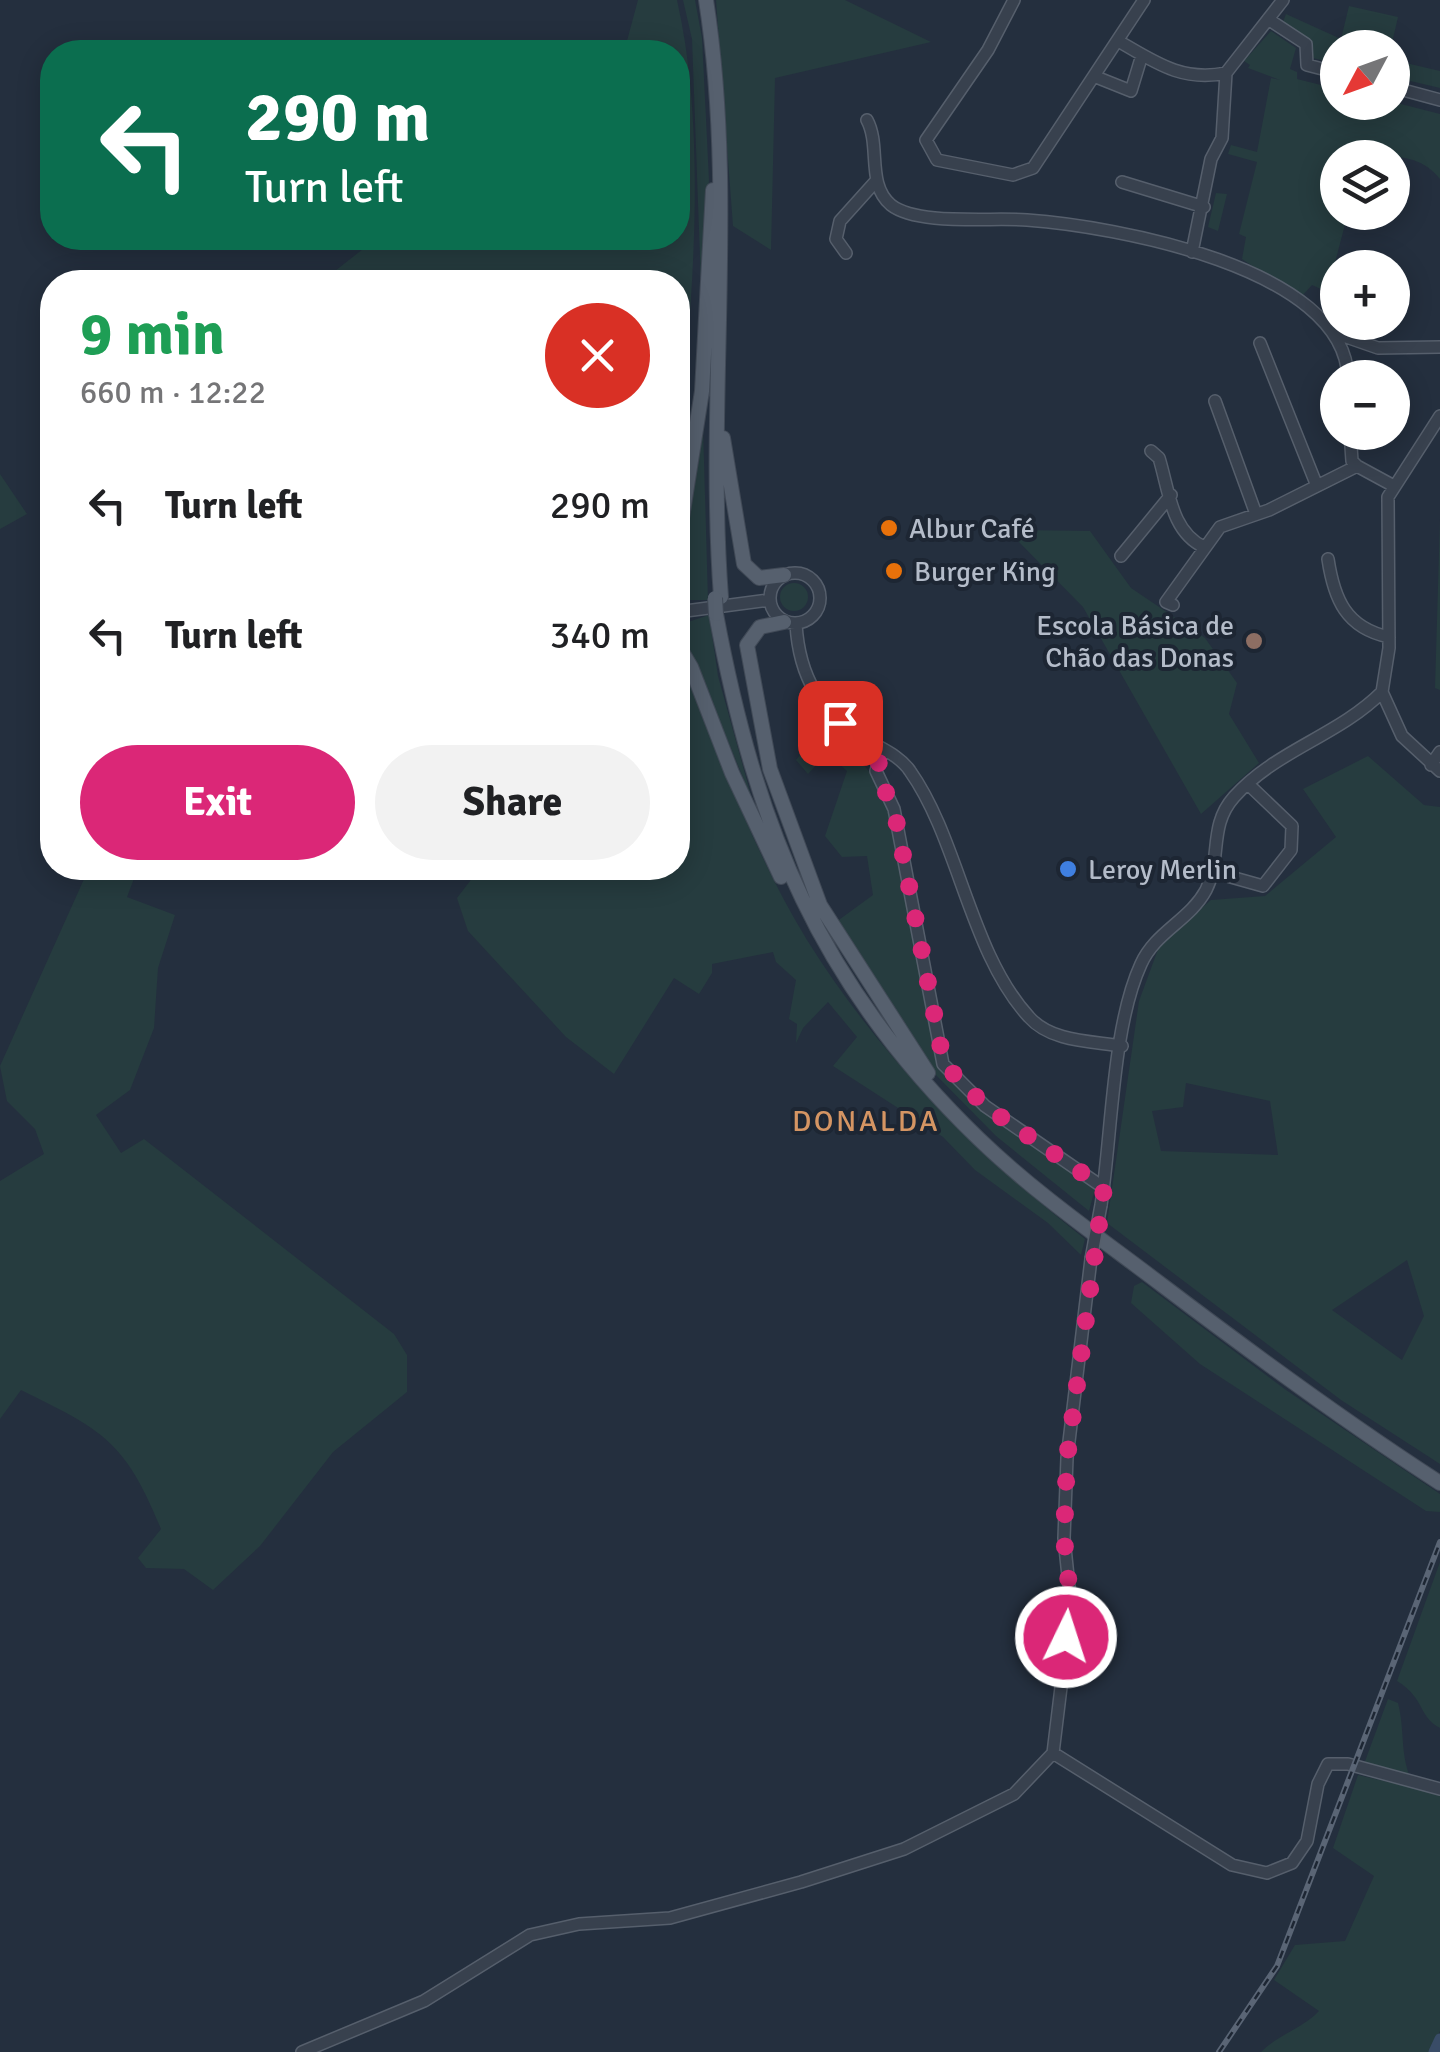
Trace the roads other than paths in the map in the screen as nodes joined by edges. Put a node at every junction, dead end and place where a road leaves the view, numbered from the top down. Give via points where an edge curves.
1 (706, 0) edge
2 (1014, 0) edge
3 (1284, 0) edge
4 (1138, 2) edge
5 (1268, 19) junction
6 (1120, 42) junction
7 (1142, 55) junction
8 (1320, 68) edge
9 (1226, 74) junction
10 (1096, 77) junction
11 (1410, 92) edge
12 (1440, 100) edge
13 (867, 120) dead end
14 (719, 140) junction
15 (876, 181) junction
16 (1122, 182) dead end
17 (1204, 207) junction
18 (1192, 252) junction
19 (846, 253) dead end
20 (1320, 323) edge
21 (1355, 340) edge
22 (1260, 343) dead end
23 (1440, 348) edge
24 (1214, 401) dead end
25 (1440, 416) edge
26 (1351, 450) edge
27 (1151, 451) dead end
28 (1357, 466) junction
29 (690, 468) edge
30 (1317, 486) junction
31 (1392, 486) junction
32 (1170, 494) junction
33 (1256, 514) junction
34 (1204, 548) junction
35 (1121, 556) dead end
36 (1328, 559) dead end
37 (784, 575) junction
38 (769, 600) junction
39 (1173, 605) dead end
40 (718, 606) junction
41 (690, 610) edge
42 (790, 623) junction
43 (1389, 637) junction
44 (690, 664) edge
45 (1382, 692) junction
46 (883, 749) junction
47 (1440, 752) edge
48 (1435, 768) edge
49 (1248, 784) junction
50 (1213, 872) junction
51 (1122, 1046) junction
52 (928, 1074) junction
53 (943, 1103) junction
54 (1104, 1188) junction
55 (1440, 1473) edge
56 (1440, 1482) edge
57 (1053, 1754) junction
58 (1440, 1789) edge
59 (302, 2052) edge

1 - 14 main road
2 - 10 street via 926,140 937,160 1013,175 1033,168
3 - 5 street
4 - 6 street
5 - 8 street via 1306,44 1307,65
5 - 9 street
6 - 7 street
6 - 10 street
7 - 9 street via 1176,73
7 - 10 street via 1130,90
9 - 17 street via 1224,121 1210,158
11 - 12 street
13 - 15 street via 874,133
14 - 29 main road via 702,392
14 - 37 main road via 727,277 723,442 744,564 760,578
14 - 40 main road
15 - 18 street via 895,208 1109,229
15 - 19 street via 840,220 836,239
16 - 17 street
17 - 18 street
18 - 20 street via 1261,275
21 - 23 street via 1378,348
22 - 30 street
24 - 33 street
25 - 31 street
26 - 28 street
27 - 32 street
28 - 30 street
28 - 31 street
30 - 33 street
31 - 43 street
32 - 34 street via 1180,528
32 - 35 street
33 - 34 street via 1220,527
34 - 39 street via 1166,602
36 - 43 street via 1334,593 1352,622
37 - 38 street
37 - 42 street via 804,574 820,593 815,615
38 - 41 street
38 - 42 street via 773,612
40 - 52 main road via 750,751 788,856 852,973
40 - 53 main road via 741,740 786,868 855,992
42 - 46 street via 800,667 817,698 840,723
42 - 52 main road via 760,627 747,645 770,769 820,905
43 - 45 street
44 - 53 main road via 753,820 814,936 873,1025
45 - 48 street via 1402,736
45 - 49 street via 1346,723 1277,759
46 - 51 street via 914,778 969,906 1030,1019 1056,1034
46 - 54 street via 876,772 894,809 944,1064 985,1106
47 - 48 street
49 - 50 street via 1220,816
49 - 50 street via 1292,826 1291,850 1263,886
50 - 51 street via 1194,907 1151,944
51 - 54 street
52 - 55 main road via 1081,1214
53 - 56 main road via 1076,1220 1323,1406
54 - 57 street, bridge via 1067,1458 1064,1538 1071,1605
57 - 58 street via 1232,1865 1268,1873 1292,1863 1308,1841 1328,1764
57 - 59 street via 1014,1794 904,1848 670,1918 579,1924 530,1936 424,2001

